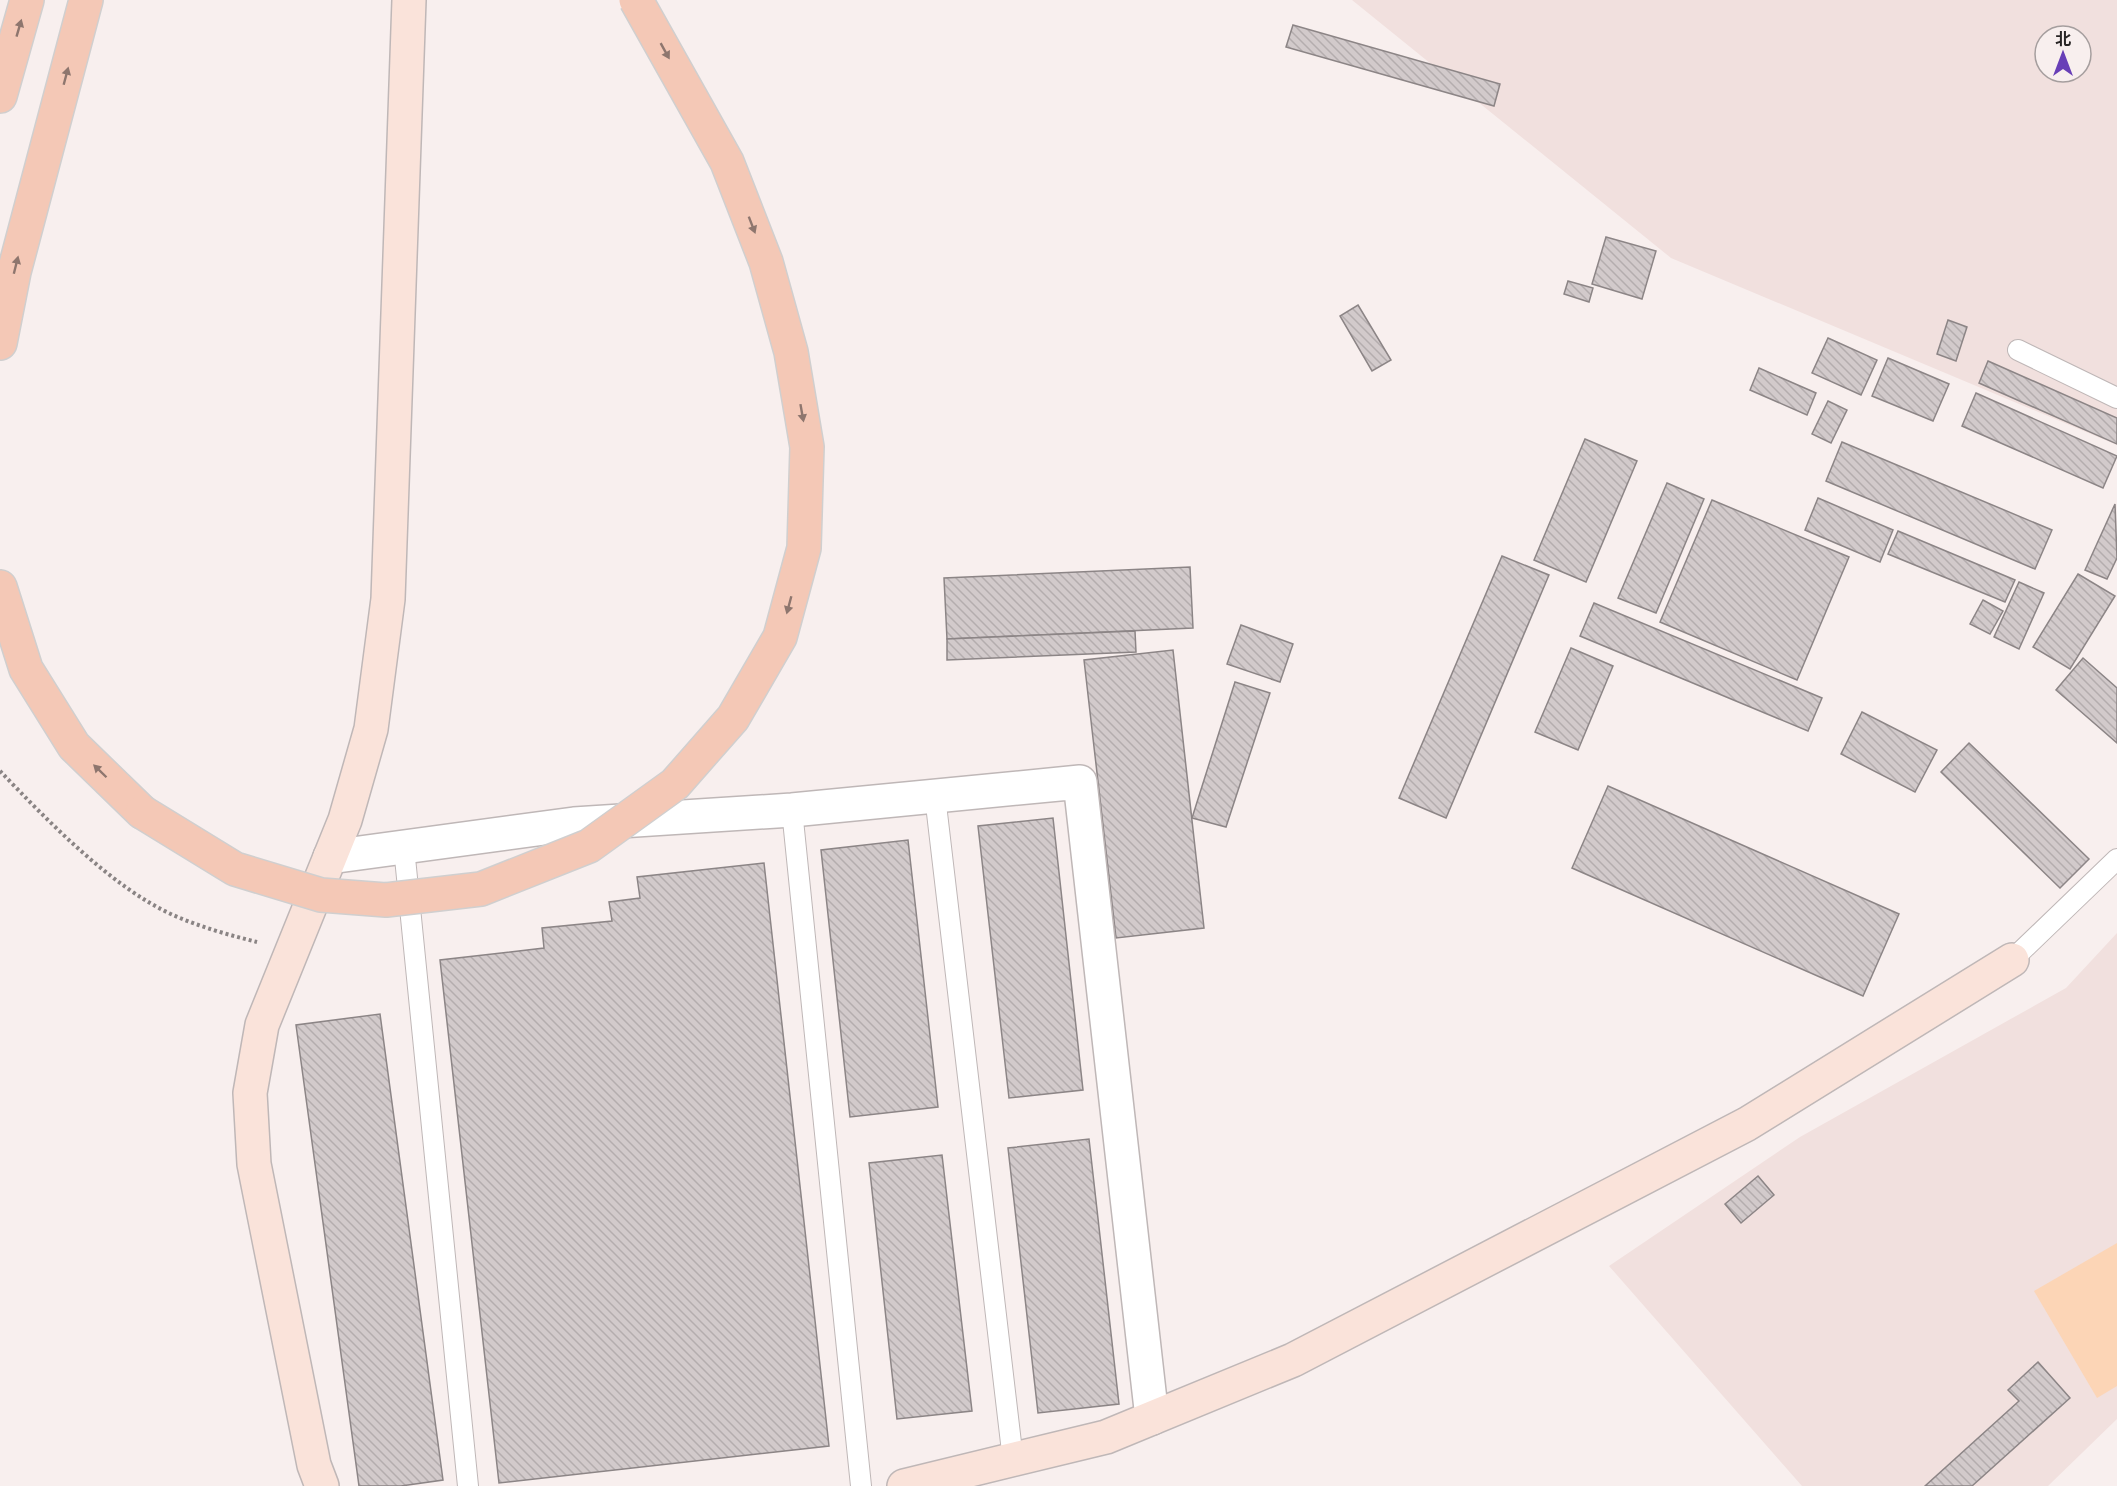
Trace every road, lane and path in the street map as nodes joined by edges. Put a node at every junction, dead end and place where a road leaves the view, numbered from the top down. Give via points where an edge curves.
1 (27, 0) edge
2 (86, 0) edge
3 (409, 0) edge
4 (636, 0) edge
5 (0, 96) edge
6 (0, 342) edge
7 (2018, 350) dead end
8 (2117, 398) edge
9 (0, 587) edge
10 (0, 771) edge
11 (935, 796) junction
12 (792, 810) junction
13 (404, 848) junction
14 (330, 857) junction
15 (2117, 859) edge
16 (292, 951) junction
17 (2012, 960) joint
18 (1152, 1418) junction
19 (1013, 1460) junction
20 (322, 1486) edge
21 (468, 1486) edge
22 (861, 1486) edge
23 (904, 1486) edge

5 -> 1 main road
6 -> 2 main road via 14,272
3 - 14 street via 388,599 371,729
4 -> 9 main road, bridge via 727,162 766,262 791,352 807,447 804,548 780,637 733,718 675,784 588,846 481,889 386,900 321,894 278,882 234,869 142,812 74,746 26,669
7 - 8 lane
10 - 16 path via 89,857 149,902 220,932
11 - 12 street
11 - 18 street via 1080,782
11 - 19 lane
12 - 13 street via 574,824
12 - 22 lane
13 - 14 street
13 - 21 lane
14 - 16 street
15 - 17 lane
16 - 20 street via 262,1025 250,1094 254,1164 314,1465
17 - 18 street via 1747,1124 1293,1360
18 - 19 street via 1106,1437
19 - 23 street

